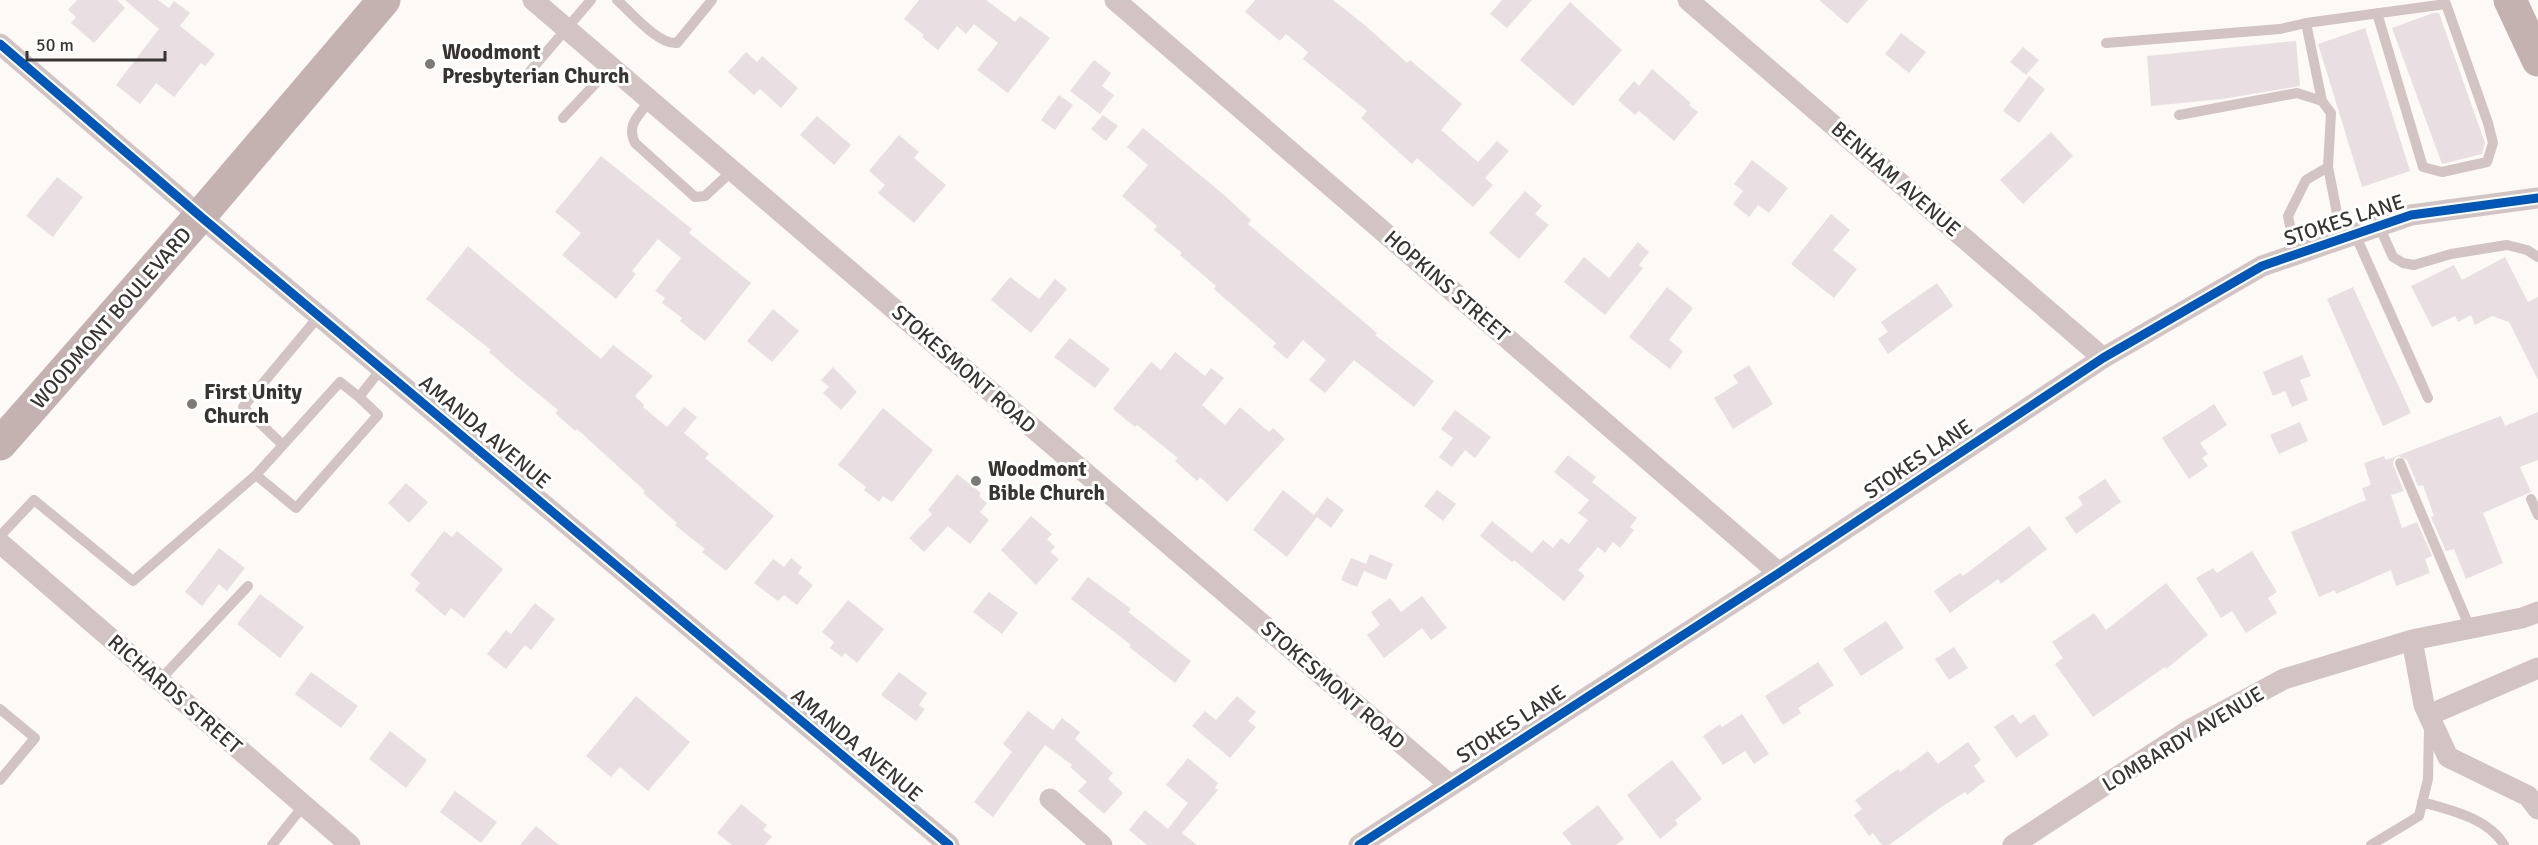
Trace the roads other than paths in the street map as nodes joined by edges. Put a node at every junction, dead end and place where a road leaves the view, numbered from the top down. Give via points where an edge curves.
1 (384, 0) edge
2 (533, 0) edge
3 (591, 0) edge
4 (616, 0) edge
5 (712, 0) edge
6 (1115, 0) edge
7 (1688, 0) edge
8 (2515, 3) edge
9 (2377, 13) junction
10 (2306, 23) junction
11 (568, 30) junction
12 (2106, 43) dead end
13 (0, 44) edge
14 (2538, 60) edge
15 (611, 67) junction
16 (525, 77) dead end
17 (650, 100) junction
18 (2322, 101) junction
19 (2179, 115) dead end
20 (563, 118) dead end
21 (2328, 167) junction
22 (732, 171) junction
23 (2538, 198) edge
24 (200, 216) junction
25 (2379, 226) junction
26 (2348, 236) junction
27 (2296, 255) junction
28 (2538, 257) edge
29 (319, 316) junction
30 (2103, 358) junction
31 (381, 369) junction
32 (359, 397) junction
33 (2428, 398) dead end
34 (0, 444) edge
35 (283, 445) junction
36 (2400, 463) dead end
37 (256, 475) junction
38 (2531, 500) dead end
39 (2538, 515) edge
40 (0, 536) edge
41 (0, 543) edge
42 (1779, 573) junction
43 (248, 586) dead end
44 (2538, 612) edge
45 (2470, 628) junction
46 (2412, 640) junction
47 (2538, 668) edge
48 (159, 681) junction
49 (0, 709) edge
50 (2429, 715) junction
51 (0, 780) edge
52 (1450, 785) junction
53 (1050, 799) dead end
54 (2422, 802) junction
55 (304, 805) junction
56 (2538, 809) edge
57 (272, 845) edge
58 (350, 845) edge
59 (948, 845) edge
60 (1102, 845) edge
61 (1359, 845) edge
62 (2013, 845) edge
63 (2371, 845) edge
64 (2504, 845) edge

1 - 24 main road, WOODMONT BOULEVARD
2 - 11 street, STOKESMONT ROAD
3 - 11 lane
4 - 5 lane via 669,44 677,43
6 - 42 street, HOPKINS STREET
7 - 30 street, BENHAM AVENUE
8 - 14 main road
9 - 9 lane via 2446,4 2488,123 2493,143 2487,162 2442,172 2423,167
9 - 10 lane
10 - 12 lane via 2280,29
10 - 18 lane
11 - 15 street, STOKESMONT ROAD
11 - 16 lane
13 - 24 street, AMANDA AVENUE
15 - 17 street, STOKESMONT ROAD
15 - 20 lane
17 - 22 street, STOKESMONT ROAD
17 - 22 lane via 631,126 635,143 696,197 705,196
18 - 19 lane via 2296,93
18 - 21 lane via 2331,113
21 - 26 lane
21 - 27 lane via 2306,180 2288,216
22 - 52 street, STOKESMONT ROAD
23 - 25 street, STOKES LANE via 2410,215
24 - 29 street, AMANDA AVENUE
24 - 34 main road, WOODMONT BOULEVARD
25 - 26 street, STOKES LANE
25 - 28 lane via 2393,257 2403,263 2414,265 2507,245
26 - 27 street, STOKES LANE
26 - 33 lane
27 - 30 street, STOKES LANE via 2262,266
29 - 31 street, AMANDA AVENUE
29 - 35 lane via 243,407
30 - 42 street, STOKES LANE
31 - 32 lane
31 - 59 street, AMANDA AVENUE
32 - 35 lane via 340,382
32 - 37 lane via 378,415 296,508
35 - 37 lane
36 - 45 lane
37 - 40 lane via 133,581 34,500
38 - 39 lane
41 - 48 street, RICHARDS STREET
42 - 52 street, STOKES LANE
43 - 48 lane
44 - 45 street, LOMBARDY AVENUE
45 - 46 street, LOMBARDY AVENUE
46 - 50 street
46 - 62 street, LOMBARDY AVENUE via 2284,679 2190,730
47 - 50 street
48 - 55 street, RICHARDS STREET
49 - 51 lane via 35,738
50 - 54 lane via 2428,779
50 - 56 street via 2448,757 2528,796
52 - 61 street, STOKES LANE
53 - 60 street
54 - 63 lane via 2419,816
54 - 64 lane via 2469,816
55 - 57 lane
55 - 58 street, RICHARDS STREET

